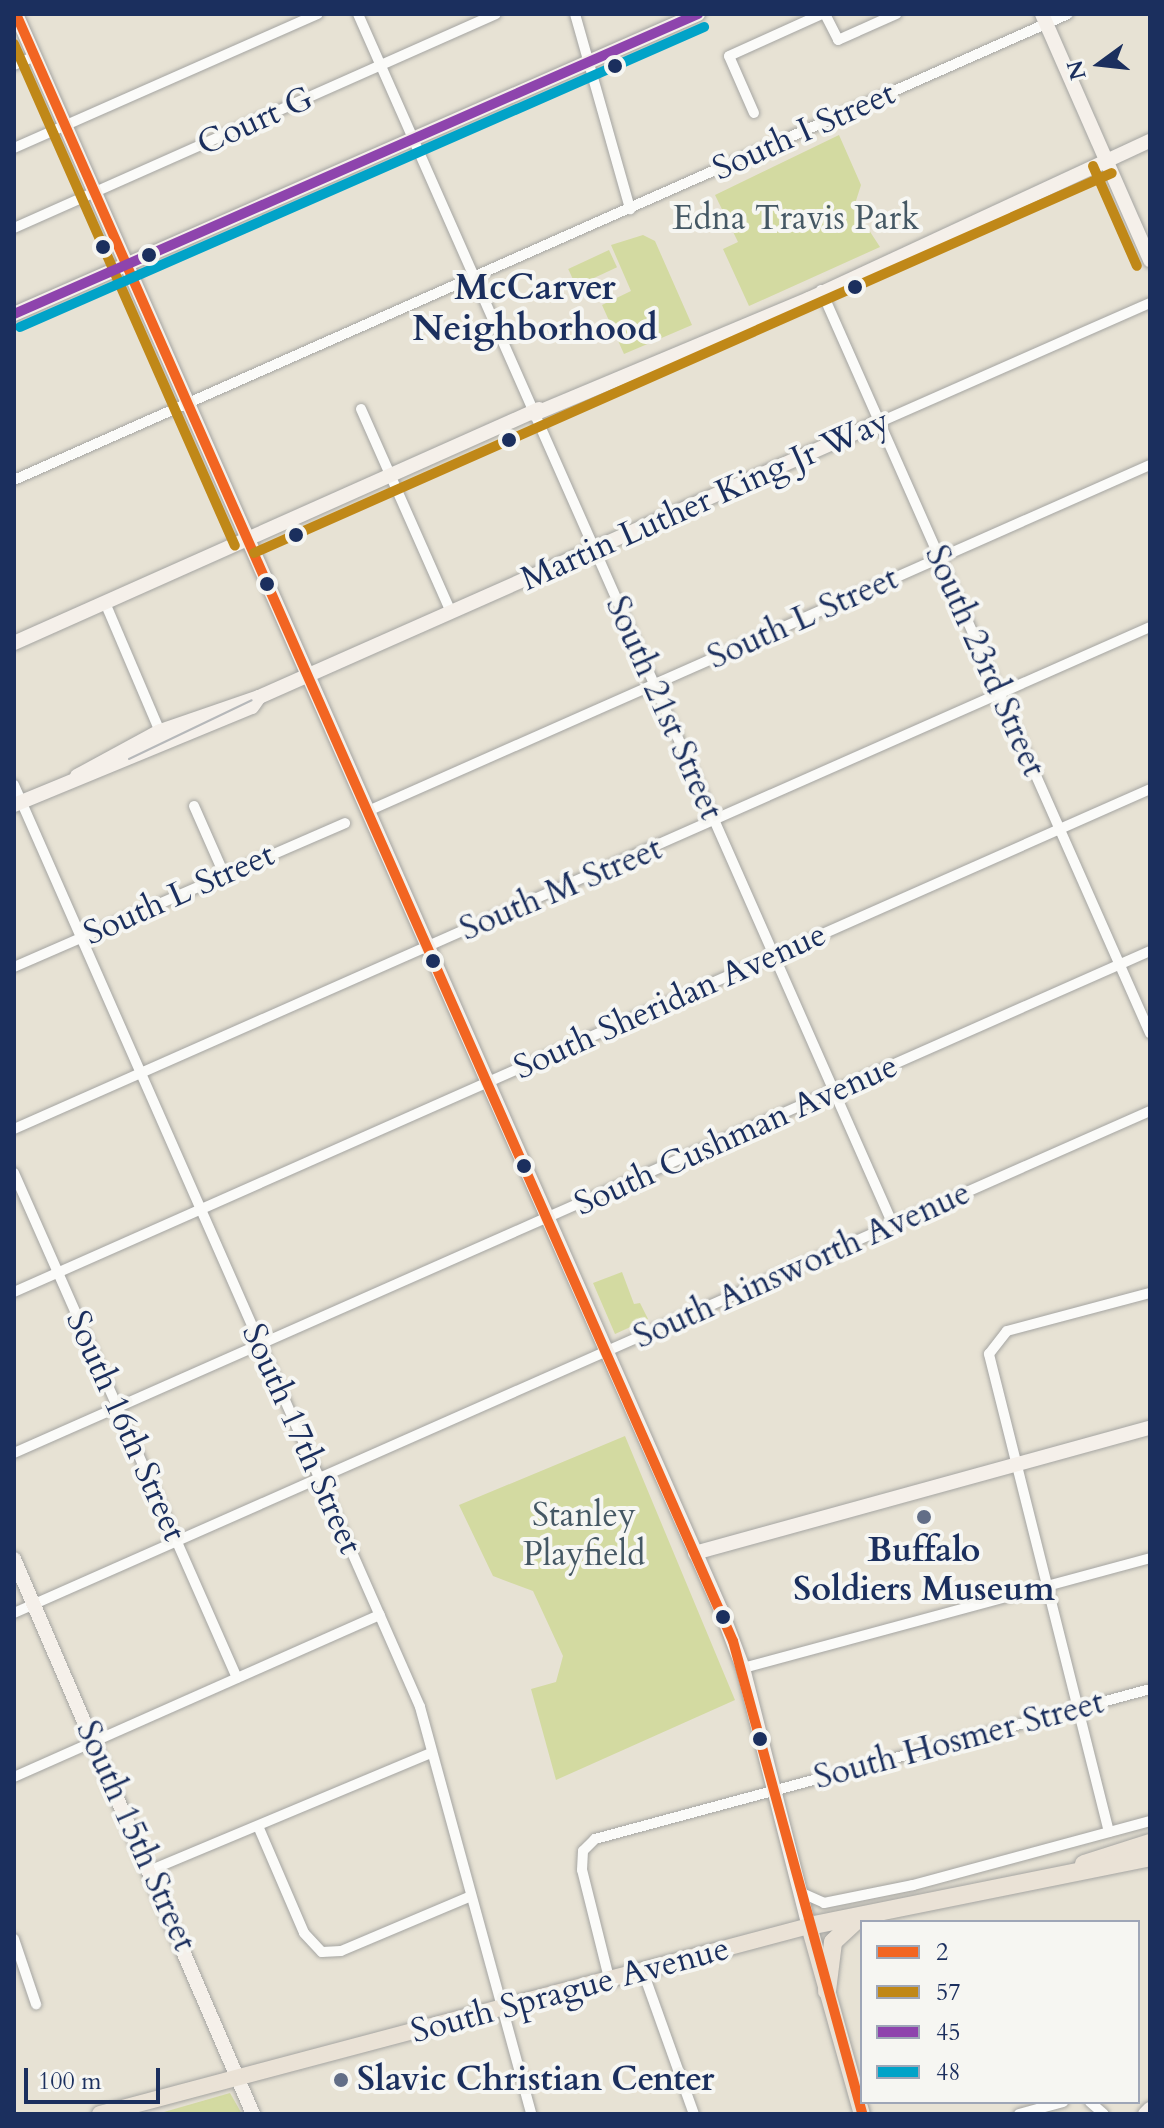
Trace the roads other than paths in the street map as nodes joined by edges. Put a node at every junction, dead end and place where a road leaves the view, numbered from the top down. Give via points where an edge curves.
1 (16, 14) edge
2 (318, 14) edge
3 (358, 14) edge
4 (496, 14) edge
5 (575, 14) edge
6 (698, 14) edge
7 (824, 14) edge
8 (896, 14) edge
9 (1068, 14) edge
10 (1044, 19) edge
11 (35, 56) junction
12 (589, 63) junction
13 (14, 65) edge
14 (381, 66) junction
15 (754, 113) dead end
16 (65, 125) junction
17 (413, 138) junction
18 (1150, 141) edge
19 (14, 148) edge
20 (1106, 160) junction
21 (95, 192) junction
22 (630, 209) junction
23 (14, 228) edge
24 (1150, 260) edge
25 (127, 265) junction
26 (474, 277) junction
27 (820, 288) junction
28 (1150, 303) edge
29 (14, 314) edge
30 (188, 403) junction
31 (361, 409) dead end
32 (534, 414) junction
33 (880, 422) junction
34 (1150, 465) edge
35 (391, 477) junction
36 (14, 480) edge
37 (248, 540) junction
38 (594, 549) junction
39 (940, 557) junction
40 (112, 601) junction
41 (451, 612) junction
42 (1150, 627) edge
43 (14, 643) edge
44 (307, 676) junction
45 (654, 685) junction
46 (999, 693) junction
47 (162, 738) junction
48 (14, 785) edge
49 (1150, 789) edge
50 (18, 804) edge
51 (194, 806) dead end
52 (368, 811) junction
53 (713, 822) junction
54 (345, 823) dead end
55 (1059, 829) junction
56 (224, 874) junction
57 (81, 937) junction
58 (427, 947) junction
59 (1150, 951) edge
60 (774, 956) junction
61 (1119, 964) junction
62 (14, 967) edge
63 (1150, 1033) edge
64 (141, 1073) junction
65 (487, 1082) junction
66 (834, 1092) junction
67 (1150, 1111) edge
68 (14, 1129) edge
69 (14, 1173) edge
70 (201, 1208) junction
71 (547, 1218) junction
72 (893, 1225) junction
73 (58, 1271) junction
74 (14, 1292) edge
75 (1150, 1293) edge
76 (260, 1344) junction
77 (606, 1352) junction
78 (117, 1407) junction
79 (1150, 1428) edge
80 (14, 1453) edge
81 (1016, 1463) junction
82 (320, 1478) junction
83 (177, 1541) junction
84 (695, 1553) junction
85 (1150, 1558) edge
86 (14, 1559) edge
87 (1047, 1586) junction
88 (34, 1604) junction
89 (14, 1613) edge
90 (380, 1615) junction
91 (743, 1668) junction
92 (237, 1678) junction
93 (1150, 1689) edge
94 (1078, 1708) junction
95 (95, 1742) junction
96 (431, 1753) junction
97 (14, 1777) edge
98 (775, 1790) junction
99 (1150, 1821) edge
100 (258, 1826) junction
101 (1109, 1832) junction
102 (1150, 1843) edge
103 (1150, 1857) edge
104 (151, 1870) junction
105 (1071, 1870) junction
106 (801, 1892) junction
107 (471, 1896) junction
108 (868, 1913) junction
109 (809, 1926) junction
110 (14, 1939) edge
111 (642, 1969) junction
112 (609, 1978) junction
113 (827, 1991) junction
114 (36, 2004) dead end
115 (502, 2007) junction
116 (242, 2075) junction
117 (1056, 2104) edge
118 (1150, 2109) edge
119 (100, 2114) edge
120 (253, 2114) edge
121 (531, 2114) edge
122 (694, 2114) edge
123 (862, 2114) edge
124 (1019, 2114) edge
125 (1145, 2114) edge

1 - 11 street
2 - 16 street
3 - 14 street, South 21st Street
4 - 14 street, Court G
5 - 12 street
6 - 12 street
7 - 8 street via 838,40
7 - 15 street via 729,56
9 - 10 street, South I Street
10 - 20 street
10 - 22 street, South I Street
11 - 13 street
11 - 16 street
12 - 17 street
12 - 22 street
14 - 17 street, South 21st Street
14 - 21 street, Court G
16 - 19 street
16 - 21 street
17 - 25 street
17 - 26 street, South 21st Street
18 - 20 street
20 - 24 street
20 - 27 street
21 - 23 street, Court G
21 - 25 street
22 - 26 street, South I Street
25 - 29 street
25 - 30 street
26 - 30 street, South I Street
26 - 32 street, South 21st Street
27 - 32 street
27 - 33 street, South 23rd Street
28 - 33 street, Martin Luther King Jr Way
30 - 36 street, South I Street
30 - 37 street
31 - 35 street
32 - 35 street
32 - 38 street, South 21st Street
33 - 38 street, Martin Luther King Jr Way
33 - 39 street, South 23rd Street
34 - 39 street, South L Street
35 - 37 street
35 - 41 street
37 - 40 street
37 - 44 street
38 - 41 street, Martin Luther King Jr Way
38 - 45 street, South 21st Street
39 - 45 street, South L Street
39 - 46 street, South 23rd Street
40 - 43 street
40 - 47 street
41 - 44 street, Martin Luther King Jr Way
42 - 46 street, South M Street
44 - 47 street, Martin Luther King Jr Way
44 - 52 street
45 - 52 street, South L Street
45 - 53 street, South 21st Street
46 - 53 street, South M Street
46 - 55 street, South 23rd Street
47 - 50 street, Martin Luther King Jr Way
48 - 50 street, South 17th Street
49 - 55 street, South Sheridan Avenue
50 - 57 street, South 17th Street
51 - 56 street
52 - 58 street
53 - 58 street, South M Street
53 - 60 street, South 21st Street
54 - 56 street, South L Street
55 - 60 street, South Sheridan Avenue
55 - 61 street, South 23rd Street
56 - 57 street, South L Street
57 - 62 street, South L Street
57 - 64 street, South 17th Street
58 - 64 street, South M Street
58 - 65 street
59 - 61 street, South Cushman Avenue
60 - 65 street, South Sheridan Avenue
60 - 66 street, South 21st Street
61 - 63 street, South 23rd Street
61 - 66 street, South Cushman Avenue
64 - 68 street, South M Street
64 - 70 street, South 17th Street
65 - 70 street, South Sheridan Avenue
65 - 71 street
66 - 71 street, South Cushman Avenue
66 - 72 street, South 21st Street
67 - 72 street, South Ainsworth Avenue
69 - 73 street, South 16th Street
70 - 73 street, South Sheridan Avenue
70 - 76 street, South 17th Street
71 - 76 street, South Cushman Avenue
71 - 77 street
72 - 77 street, South Ainsworth Avenue
73 - 74 street, South Sheridan Avenue
73 - 78 street, South 16th Street
75 - 81 street via 1019,1327 991,1345
76 - 78 street, South Cushman Avenue
76 - 82 street, South 17th Street
77 - 82 street, South Ainsworth Avenue
77 - 84 street
78 - 80 street, South Cushman Avenue
78 - 83 street, South 16th Street
79 - 81 street
81 - 84 street
81 - 87 street
82 - 83 street, South Ainsworth Avenue
82 - 90 street, South 17th Street
83 - 88 street, South Ainsworth Avenue
83 - 92 street, South 16th Street
84 - 91 street
85 - 87 street
86 - 88 street, South 15th Street
87 - 91 street
87 - 94 street
88 - 89 street, South Ainsworth Avenue
88 - 95 street, South 15th Street
90 - 92 street
90 - 96 street, South 17th Street
91 - 98 street
92 - 95 street
93 - 94 street, South Hosmer Street
94 - 98 street, South Hosmer Street
94 - 101 street
95 - 97 street
95 - 104 street, South 15th Street
96 - 100 street
96 - 107 street, South 17th Street
98 - 106 street
98 - 112 street, South Hosmer Street via 610,1833 586,1847 582,1870
99 - 101 street
100 - 104 street
100 - 107 street via 304,1933 322,1952 351,1948
101 - 106 street via 824,1903
102 - 105 highway
103 - 105 highway
104 - 116 street, South 15th Street
105 - 108 highway
106 - 109 street
107 - 115 street, South 17th Street
108 - 109 highway
108 - 113 highway via 833,1942
109 - 111 main road, South Sprague Avenue
109 - 113 main road
110 - 114 street
111 - 112 main road, South Sprague Avenue
111 - 122 street
112 - 115 main road, South Sprague Avenue
113 - 123 main road
115 - 116 main road, South Sprague Avenue
115 - 121 street, South 17th Street
116 - 119 main road, South Sprague Avenue
116 - 120 street, South 15th Street
117 - 124 street
118 - 125 street

